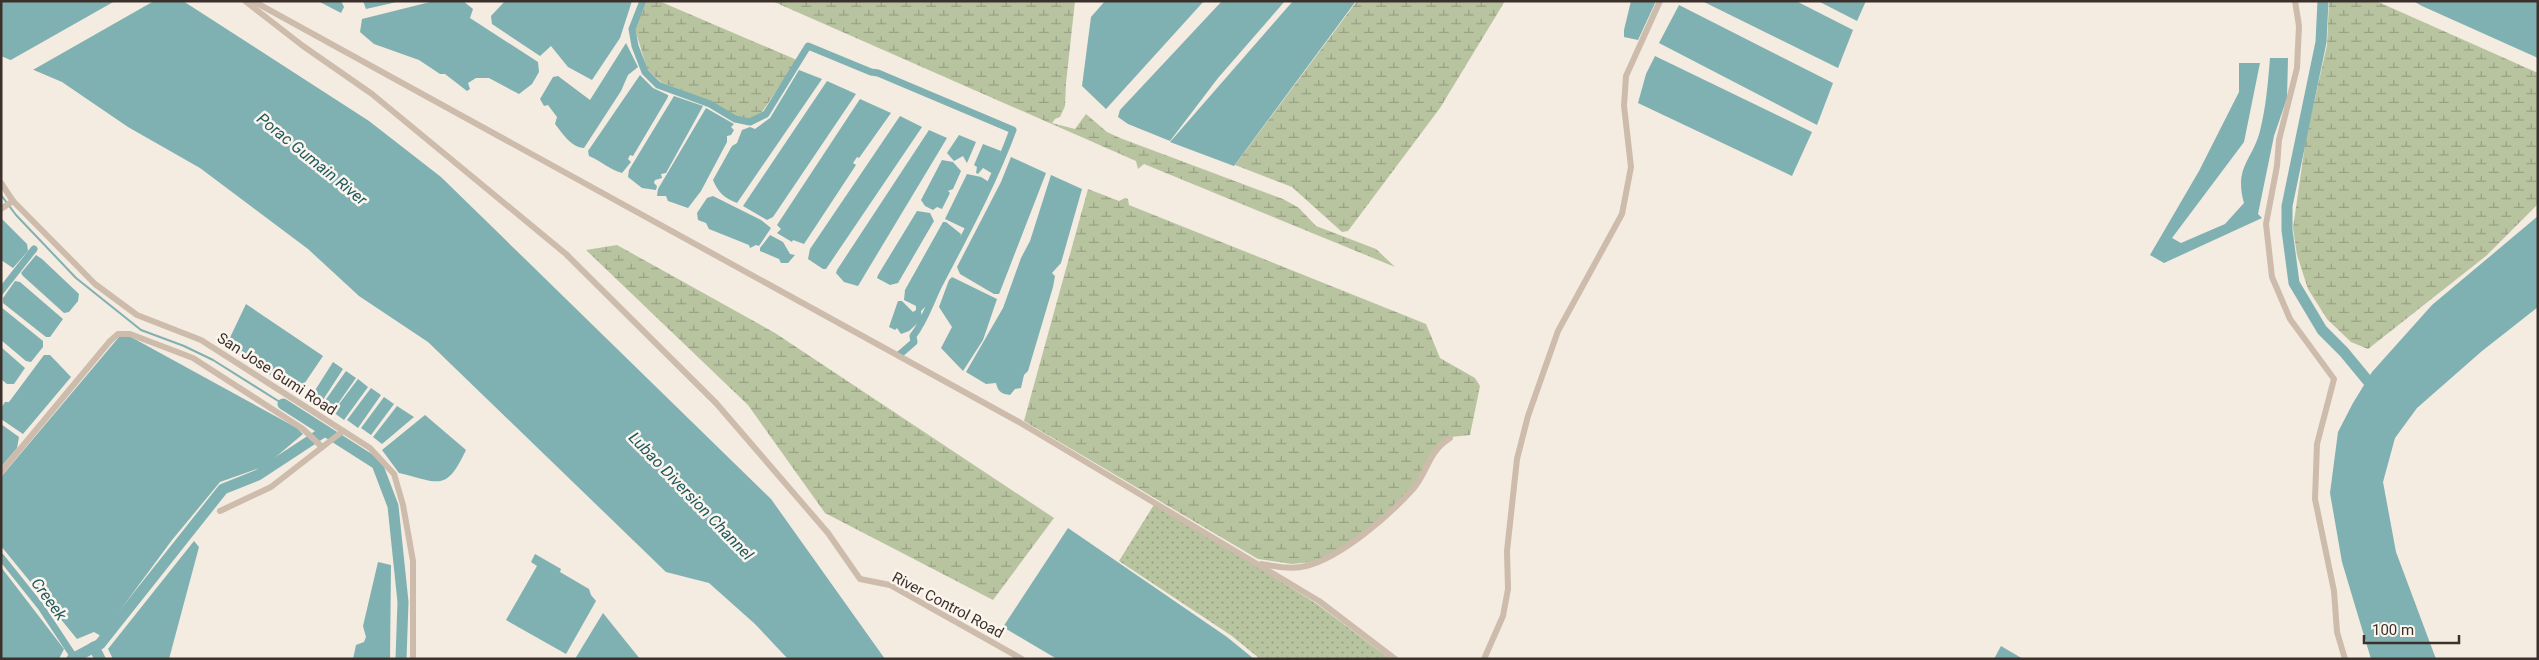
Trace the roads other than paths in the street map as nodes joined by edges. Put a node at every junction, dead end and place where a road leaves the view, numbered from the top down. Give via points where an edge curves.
1 (245, 1) edge
2 (253, 1) edge
3 (1660, 1) edge
4 (2295, 1) edge
5 (1, 183) edge
6 (8, 204) edge
7 (343, 431) junction
8 (1450, 438) dead end
9 (322, 447) junction
10 (1, 472) edge
11 (220, 511) dead end
12 (1258, 564) junction
13 (413, 659) edge
14 (1022, 659) edge
15 (1395, 659) edge
16 (1484, 659) edge
17 (2345, 659) edge

1 - 14 street, River Control Road via 372,94 566,254 716,403 828,533 860,579 890,585
2 - 12 street via 1019,422
3 - 16 street via 1626,76 1624,106 1631,167 1622,214 1558,332 1526,424 1517,460 1507,551 1508,589 1503,616
4 - 17 street via 2299,26 2296,68 2279,140 2266,224 2272,276 2290,319 2334,379 2317,444 2315,499 2334,591 2337,632
5 - 6 street, San Jose Gumi Road
6 - 7 street, San Jose Gumi Road via 95,284 137,315 201,340
7 - 9 street
7 - 13 street, San Jose Gumi Road via 370,448 394,474 413,561
8 - 12 street via 1438,446 1414,488 1379,523 1320,561 1288,568
9 - 10 street via 303,429 193,358 130,334 118,334
9 - 11 street via 271,487
12 - 15 street via 1319,601

